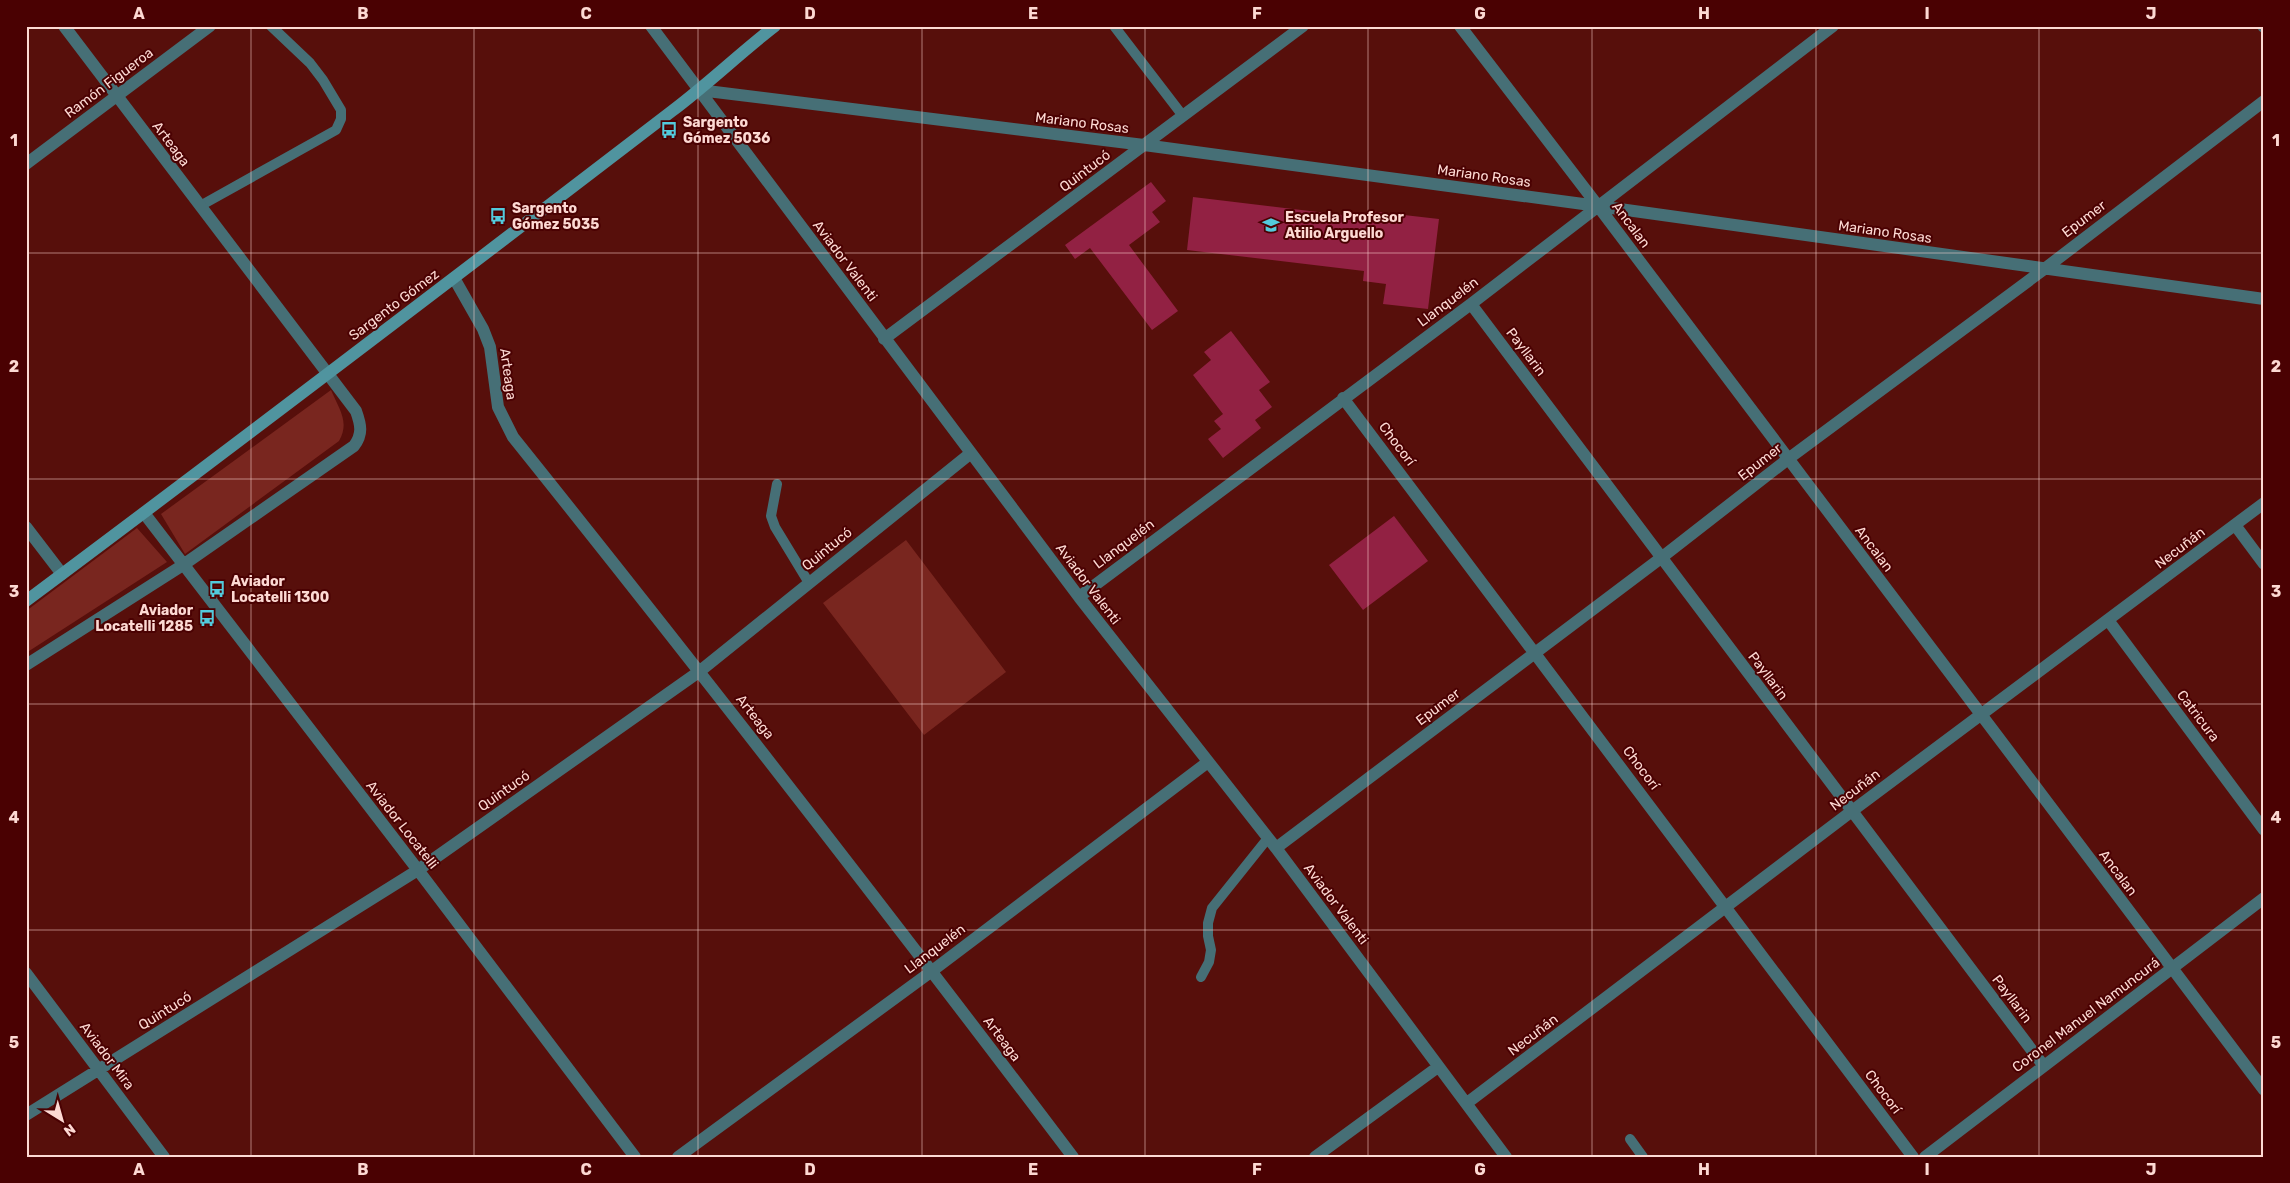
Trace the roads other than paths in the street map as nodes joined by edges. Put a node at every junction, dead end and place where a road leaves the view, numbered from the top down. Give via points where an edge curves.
1 (64, 26) edge
2 (210, 26) edge
3 (272, 26) edge
4 (651, 26) edge
5 (775, 26) edge
6 (1114, 26) edge
7 (1303, 26) edge
8 (1460, 26) edge
9 (1833, 26) edge
10 (699, 90) junction
11 (117, 96) junction
12 (2264, 101) edge
13 (1183, 116) junction
14 (1144, 145) junction
15 (26, 164) edge
16 (200, 206) junction
17 (1598, 206) junction
18 (2043, 270) junction
19 (454, 278) junction
20 (2264, 299) edge
21 (1471, 304) junction
22 (884, 339) junction
23 (327, 376) junction
24 (1343, 398) junction
25 (971, 453) junction
26 (1788, 459) junction
27 (777, 484) dead end
28 (2264, 503) edge
29 (144, 513) junction
30 (2235, 525) junction
31 (26, 527) edge
32 (1661, 558) junction
33 (2264, 564) edge
34 (183, 565) junction
35 (62, 574) junction
36 (809, 583) junction
37 (1079, 597) junction
38 (26, 601) edge
39 (2108, 620) junction
40 (1536, 652) junction
41 (26, 665) edge
42 (700, 671) junction
43 (1981, 716) junction
44 (1208, 762) junction
45 (1852, 811) junction
46 (2264, 830) edge
47 (1268, 838) junction
48 (1276, 848) junction
49 (418, 870) junction
50 (2264, 898) edge
51 (1726, 908) junction
52 (2172, 970) junction
53 (932, 971) junction
54 (26, 973) edge
55 (1201, 977) dead end
56 (2043, 1065) junction
57 (1438, 1067) junction
58 (98, 1070) junction
59 (2264, 1090) edge
60 (1467, 1104) junction
61 (26, 1115) edge
62 (1630, 1139) dead end
63 (164, 1157) edge
64 (635, 1157) edge
65 (678, 1157) edge
66 (1073, 1157) edge
67 (1315, 1157) edge
68 (1506, 1157) edge
69 (1643, 1157) edge
70 (1913, 1157) edge
71 (1925, 1157) edge

1 - 11 street, Arteaga
2 - 11 street, Ramón Figueroa
3 - 16 lane via 323,80 341,110 341,119 336,130
4 - 10 street, Aviador Valenti
5 - 10 main road, Sargento Gómez
6 - 13 lane
7 - 13 street, Quintucó
8 - 17 street, Ancalan
9 - 17 street, Llanquelén
10 - 14 street, Mariano Rosas
10 - 19 main road, Sargento Gómez
10 - 22 street, Aviador Valenti
11 - 15 street, Ramón Figueroa
11 - 16 street, Arteaga
12 - 18 street, Epumer
13 - 14 street, Quintucó
14 - 17 street, Mariano Rosas
14 - 22 street, Quintucó
16 - 23 street, Arteaga
17 - 18 street, Mariano Rosas
17 - 21 street, Llanquelén
17 - 26 street, Ancalan
18 - 20 street, Mariano Rosas
18 - 26 street, Epumer
19 - 23 main road, Sargento Gómez
19 - 42 street, Arteaga via 490,346 498,407 513,437
21 - 24 street, Llanquelén
21 - 32 street, Payllarin
22 - 25 street, Aviador Valenti
23 - 29 main road, Sargento Gómez
23 - 34 street, Arteaga via 356,411 361,426 360,439
24 - 37 street, Llanquelén
24 - 40 street, Chocorí
25 - 36 street, Quintucó
25 - 37 street, Aviador Valenti
26 - 32 street, Epumer
26 - 43 street, Ancalan
27 - 36 lane via 771,516
28 - 30 street, Necuñán
29 - 34 street, Aviador Locatelli
29 - 35 main road, Sargento Gómez
30 - 33 street
30 - 39 street, Necuñán
31 - 35 street
32 - 40 street, Epumer
32 - 45 street, Payllarin
34 - 41 street
34 - 49 street, Aviador Locatelli
35 - 38 main road, Sargento Gómez
36 - 42 street, Quintucó
37 - 44 street, Aviador Valenti
39 - 43 street, Necuñán
39 - 46 street, Catricura
40 - 48 street, Epumer
40 - 51 street, Chocorí
42 - 49 street, Quintucó
42 - 53 street, Arteaga
43 - 45 street, Necuñán
43 - 52 street, Ancalan
44 - 47 street, Aviador Valenti
44 - 53 street, Llanquelén
45 - 51 street, Necuñán
45 - 56 street, Payllarin
47 - 48 street, Aviador Valenti
47 - 55 lane via 1212,908 1208,922 1211,950
48 - 57 street, Aviador Valenti
49 - 58 street, Quintucó
49 - 64 street, Aviador Locatelli
50 - 52 street, Coronel Manuel Namuncurá
51 - 60 street, Necuñán
51 - 70 street, Chocorí
52 - 56 street, Coronel Manuel Namuncurá
52 - 59 street, Ancalan
53 - 65 street, Llanquelén
53 - 66 street, Arteaga
54 - 58 street, Aviador Mira
56 - 71 street, Coronel Manuel Namuncurá
57 - 60 street, Aviador Valenti
57 - 67 street
58 - 61 street, Quintucó
58 - 63 street, Aviador Mira
60 - 68 street, Aviador Valenti
62 - 69 lane

